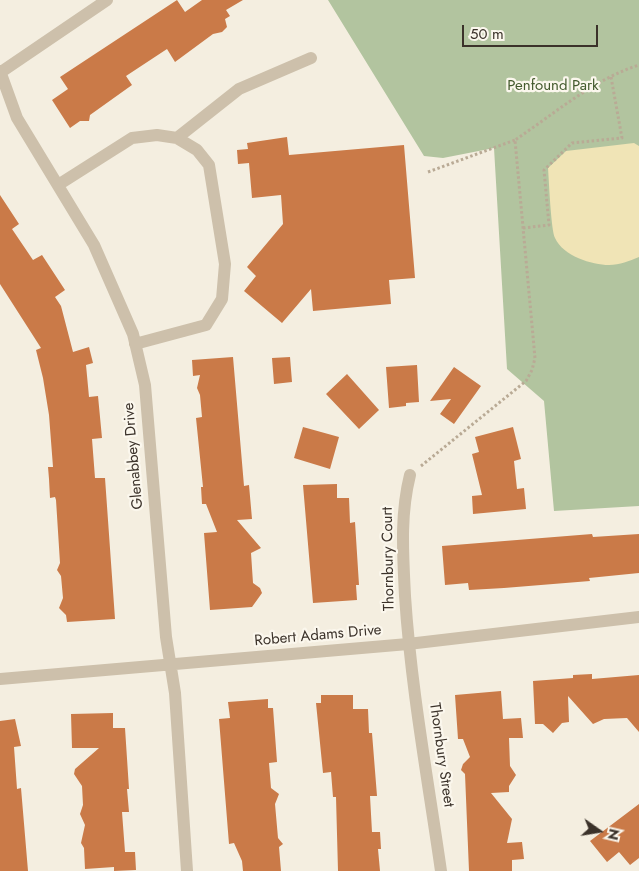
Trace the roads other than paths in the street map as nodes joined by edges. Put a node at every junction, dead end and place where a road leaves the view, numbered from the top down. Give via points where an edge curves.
1 (107, 0) edge
2 (311, 58) dead end
3 (0, 71) edge
4 (177, 138) junction
5 (58, 185) junction
6 (135, 344) junction
7 (410, 475) road end
8 (639, 617) edge
9 (408, 644) junction
10 (169, 666) junction
11 (0, 679) edge
12 (187, 871) edge
13 (441, 871) edge

1 - 3 street
2 - 4 street via 239,89
3 - 5 street, Glenabbey Drive via 17,118
4 - 5 street via 157,135 132,138
4 - 6 street via 197,150 209,164 225,264 222,299 206,326
5 - 6 street, Glenabbey Drive via 94,245
6 - 10 street, Glenabbey Drive via 145,385
7 - 9 street, Thornbury Court via 404,499 402,533
8 - 9 street, Robert Adams Drive
9 - 10 street, Robert Adams Drive
9 - 13 street, Thornbury Street
10 - 11 street, Robert Adams Drive
10 - 12 street, Glenabbey Drive via 175,692

